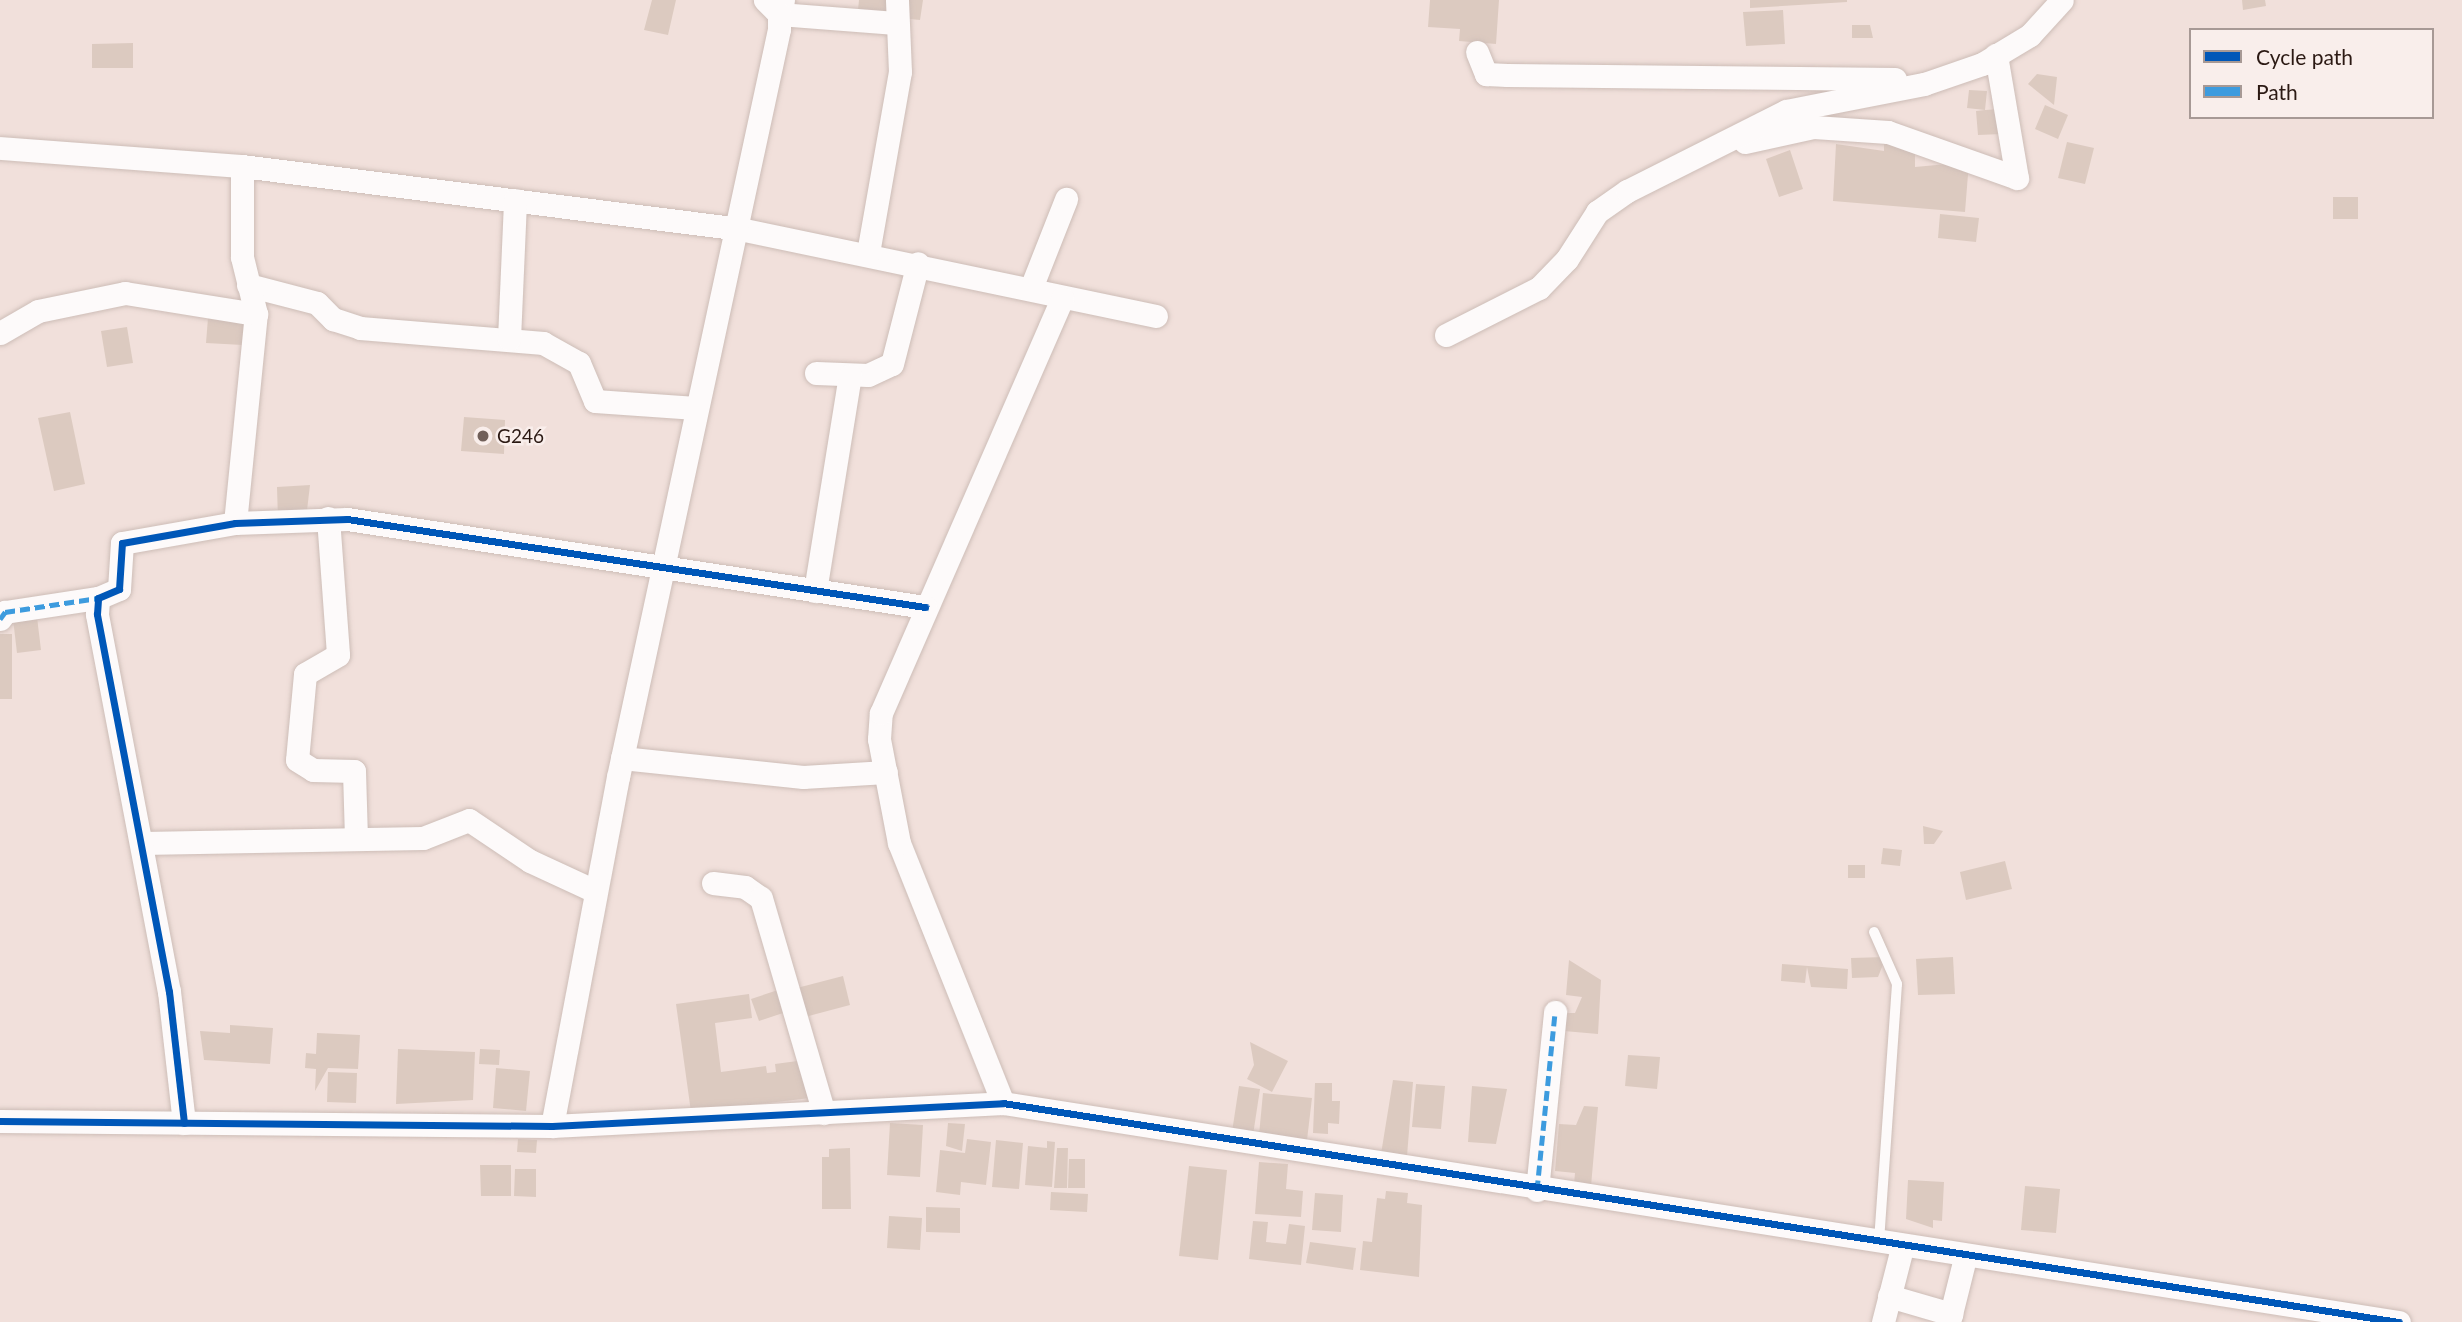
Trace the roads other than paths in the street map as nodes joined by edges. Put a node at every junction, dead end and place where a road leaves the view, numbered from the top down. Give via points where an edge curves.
1 (2062, 0) edge
2 (776, 5) edge
3 (897, 11) edge
4 (1477, 52) dead end
5 (1996, 55) junction
6 (1924, 84) junction
7 (0, 148) edge
8 (1718, 149) junction
9 (242, 166) junction
10 (1066, 199) dead end
11 (515, 200) junction
12 (735, 228) junction
13 (869, 253) junction
14 (918, 263) junction
15 (248, 285) junction
16 (1031, 288) junction
17 (1062, 299) junction
18 (256, 314) junction
19 (1156, 316) dead end
20 (0, 333) edge
21 (1446, 335) dead end
22 (509, 339) junction
23 (816, 373) dead end
24 (850, 376) junction
25 (696, 408) junction
26 (328, 518) junction
27 (235, 523) junction
28 (662, 571) junction
29 (815, 591) junction
30 (98, 598) junction
31 (925, 607) junction
32 (2, 610) edge
33 (622, 758) junction
34 (886, 772) junction
35 (356, 839) junction
36 (142, 843) junction
37 (712, 883) dead end
38 (595, 891) junction
39 (1874, 932) dead end
40 (1555, 1012) dead end
41 (1003, 1103) junction
42 (824, 1113) junction
43 (0, 1121) edge
44 (184, 1123) junction
45 (552, 1126) junction
46 (1538, 1190) junction
47 (1890, 1246) junction
48 (1965, 1258) junction
49 (1889, 1296) junction
50 (2292, 1315) edge
51 (1950, 1318) edge
52 (1883, 1322) edge
53 (2399, 1322) edge

1 - 5 street via 2031,36
2 - 3 street
2 - 12 street
3 - 13 street via 900,72
4 - 6 street via 1486,74 1497,75 1890,78
5 - 6 street
5 - 8 street via 2011,117 2017,178 1909,136 1867,130 1814,127
6 - 8 street via 1786,111
7 - 9 street
8 - 21 street via 1608,203 1539,288
9 - 11 street
9 - 15 street
10 - 16 street
11 - 12 street
11 - 22 street
12 - 13 street
12 - 25 street
13 - 14 street
14 - 16 street
14 - 24 street via 892,364
15 - 18 street
15 - 22 street via 317,303 352,326
16 - 17 street
17 - 19 street
17 - 31 street
18 - 20 street via 125,293 38,310
18 - 27 street
22 - 25 street via 543,343 579,363 595,401
23 - 24 street
24 - 29 street
25 - 28 street
26 - 27 street
26 - 28 street
26 - 35 street via 338,655 305,674 297,760 313,770 354,771
27 - 30 street via 122,543 119,589
28 - 29 street
28 - 33 street
29 - 31 street
30 - 32 street
30 - 36 street
31 - 34 street via 881,713
33 - 34 street via 803,777
33 - 38 street
34 - 41 street via 899,843
35 - 36 street
35 - 38 street via 423,838 469,820 530,862
36 - 44 street
37 - 42 street via 745,887 761,898
38 - 45 street
39 - 47 lane via 1898,984
40 - 46 street
41 - 42 street
41 - 46 street
42 - 45 street
43 - 44 street
44 - 45 street
46 - 47 street
47 - 48 street
47 - 49 street
48 - 50 street
48 - 51 street
49 - 51 street
49 - 52 street
50 - 53 street

